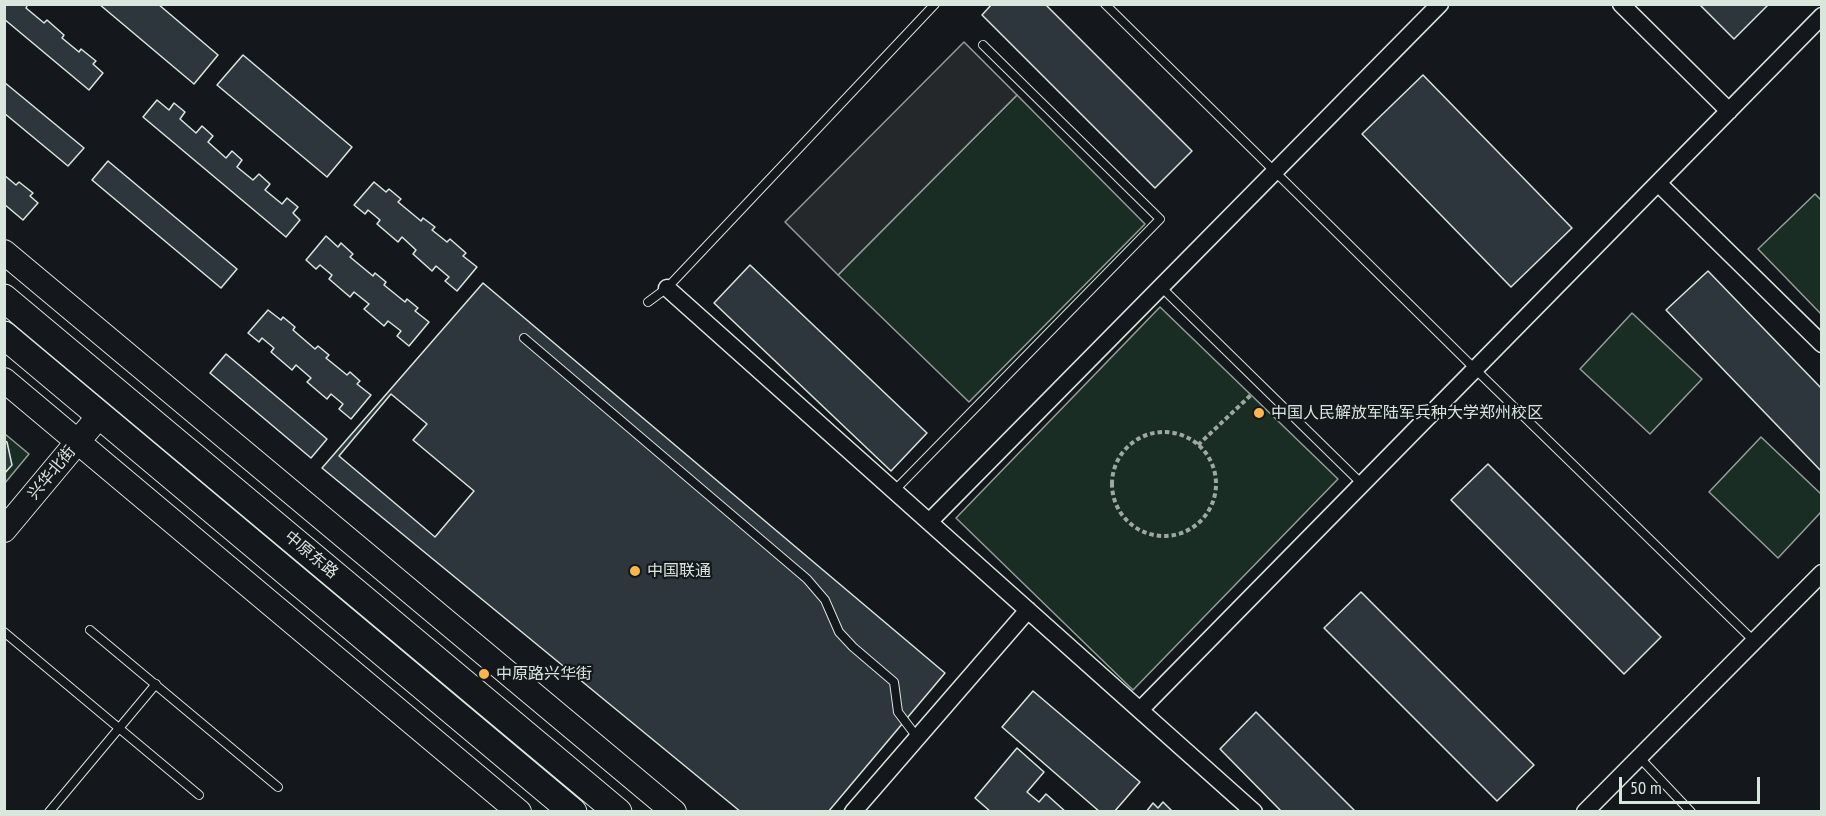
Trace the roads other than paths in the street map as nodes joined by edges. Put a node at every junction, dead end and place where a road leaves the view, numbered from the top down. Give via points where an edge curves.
1 (935, 4) edge
2 (1105, 4) edge
3 (1440, 4) edge
4 (1621, 4) edge
5 (1821, 16) edge
6 (983, 45) dead end
7 (1729, 111) junction
8 (1274, 172) junction
9 (1658, 183) junction
10 (4, 252) edge
11 (1161, 287) junction
12 (667, 288) junction
13 (4, 298) edge
14 (648, 302) dead end
15 (4, 335) edge
16 (524, 338) dead end
17 (1821, 344) edge
18 (1474, 369) junction
19 (4, 380) edge
20 (100, 416) junction
21 (79, 442) junction
22 (1362, 484) junction
23 (894, 491) junction
24 (929, 522) junction
25 (4, 530) edge
26 (1821, 573) edge
27 (1028, 610) junction
28 (90, 630) dead end
29 (4, 632) edge
30 (1754, 641) junction
31 (156, 684) junction
32 (1140, 710) junction
33 (119, 728) junction
34 (917, 737) junction
35 (1639, 757) junction
36 (278, 787) dead end
37 (199, 795) dead end
38 (49, 812) edge
39 (519, 812) edge
40 (573, 812) edge
41 (618, 812) edge
42 (674, 812) edge
43 (853, 812) edge
44 (1254, 812) edge
45 (1585, 812) edge
46 (1691, 812) edge

1 - 12 lane
2 - 8 lane
3 - 8 street
4 - 7 street
5 - 7 street
6 - 23 lane via 1160,219
7 - 9 street
8 - 11 street
8 - 18 lane
9 - 17 street
9 - 18 street
10 - 42 street
11 - 22 lane
11 - 24 street
12 - 14 lane
12 - 23 street
13 - 41 main road, 中原东路
15 - 20 main road, 中原东路
16 - 34 lane via 807,579 825,600 839,632 894,682 898,712
18 - 22 street
18 - 30 lane
19 - 21 street
20 - 21 street, 兴华北街
20 - 40 main road, 中原东路
21 - 25 street, 兴华北街
21 - 39 street
22 - 32 street
23 - 24 street
24 - 27 street
26 - 30 street
27 - 32 street
27 - 34 street
28 - 31 lane
29 - 33 lane
30 - 35 street
31 - 33 lane
31 - 36 lane
32 - 44 street
33 - 37 lane
33 - 38 lane
34 - 43 street
35 - 45 street
35 - 46 lane

